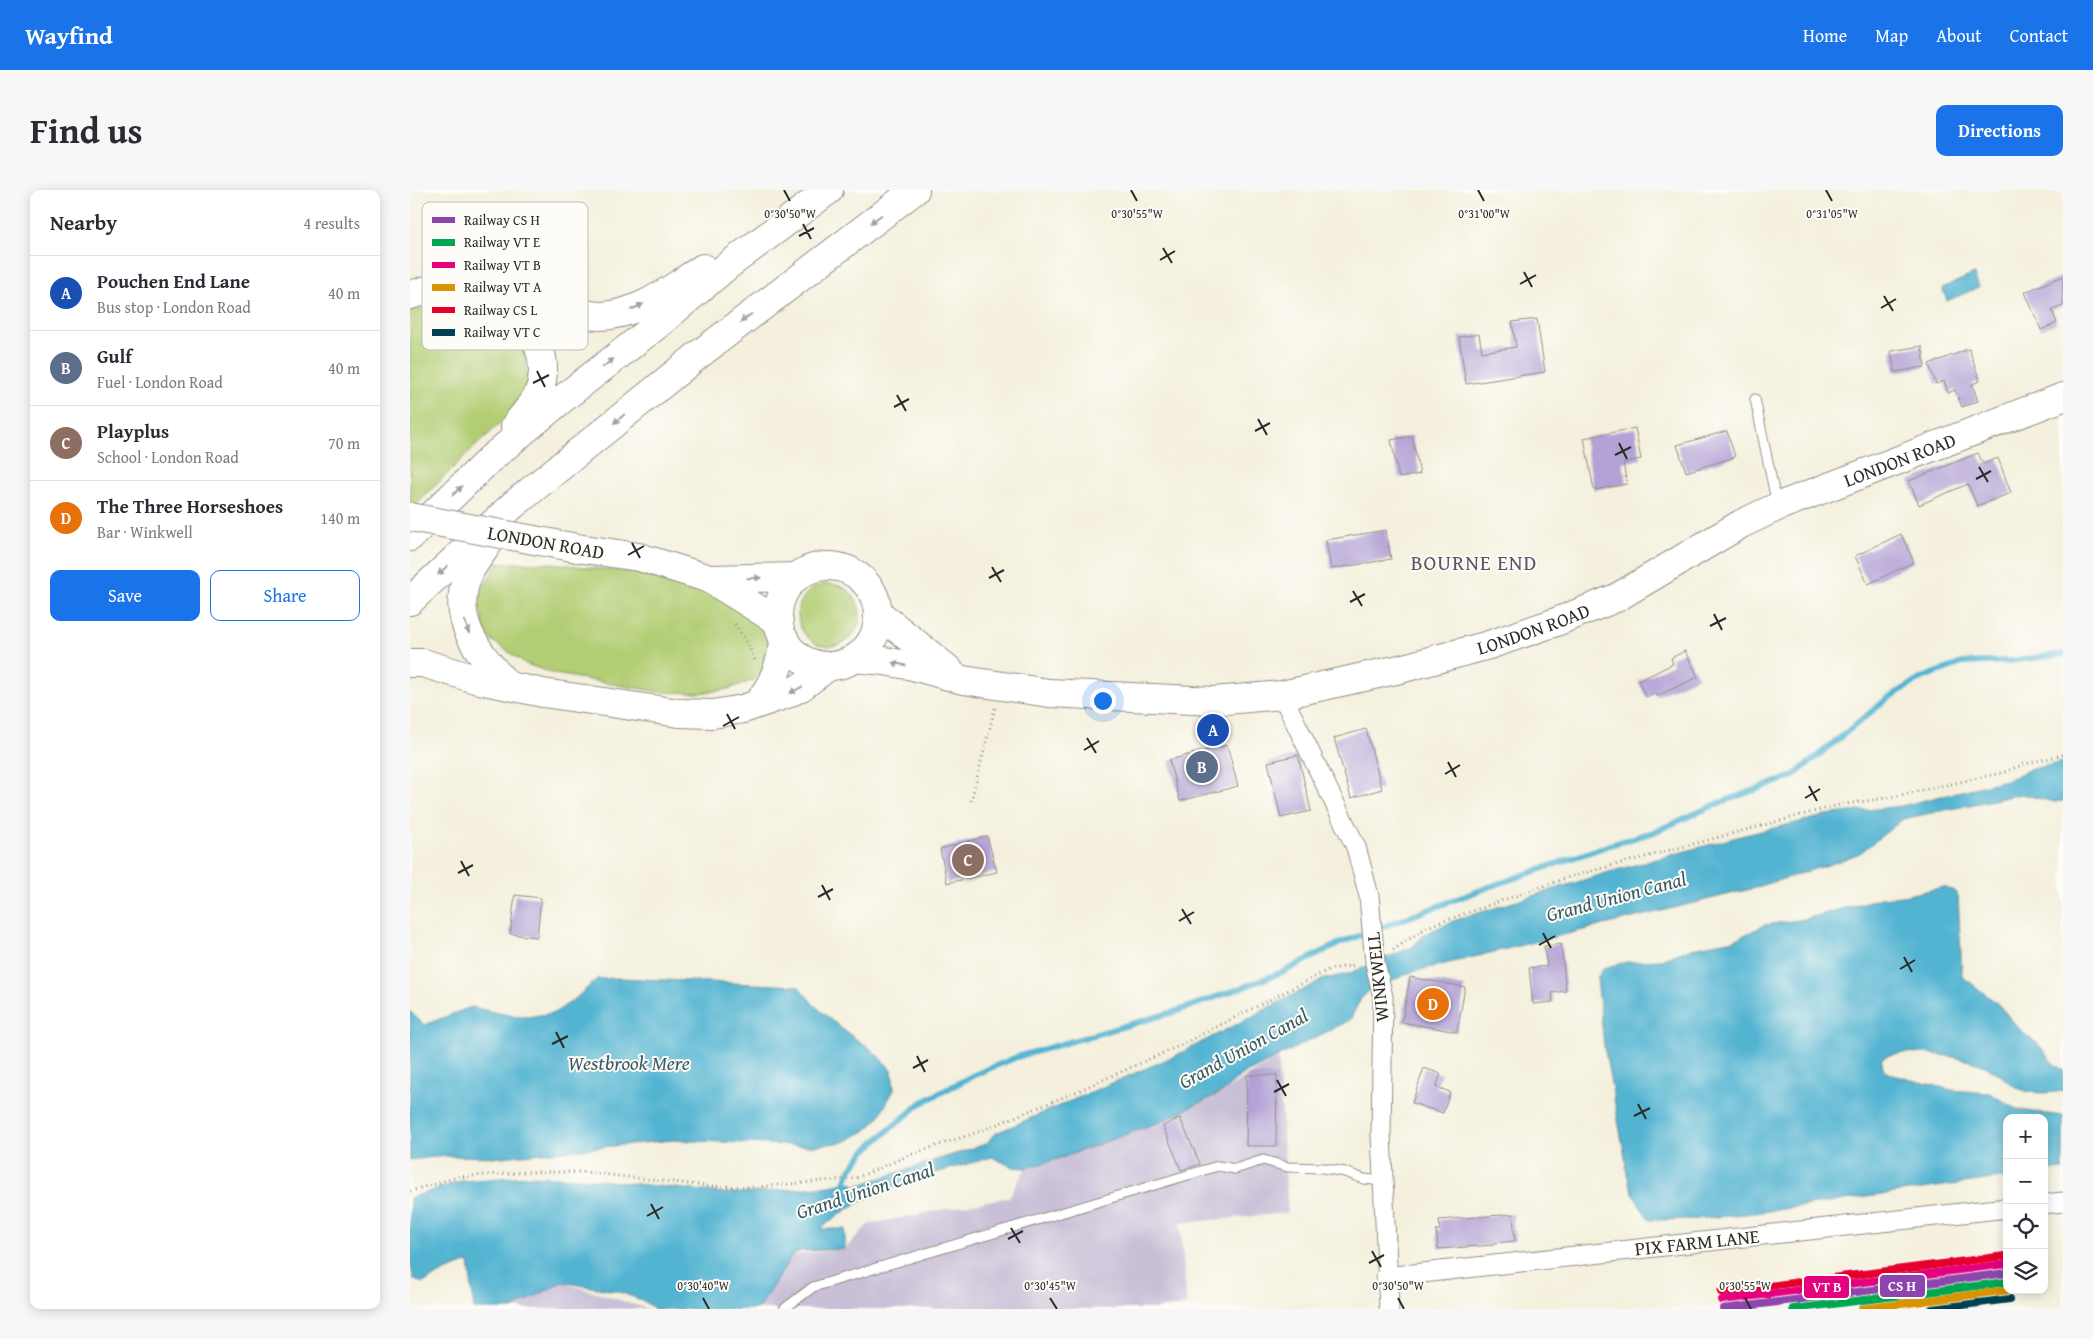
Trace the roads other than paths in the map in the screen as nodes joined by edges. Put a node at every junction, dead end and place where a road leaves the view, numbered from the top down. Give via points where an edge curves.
1 (914, 190) edge
2 (821, 196) edge
3 (588, 314) edge
4 (540, 350) edge
5 (2063, 397) edge
6 (1755, 399) dead end
7 (490, 459) junction
8 (513, 505) junction
9 (1779, 506) junction
10 (410, 517) edge
11 (410, 537) edge
12 (797, 577) junction
13 (710, 579) junction
14 (410, 601) edge
15 (878, 613) junction
16 (782, 631) junction
17 (842, 662) junction
18 (410, 663) edge
19 (963, 680) junction
20 (508, 686) junction
21 (1282, 695) junction
22 (758, 704) junction
23 (1383, 1181) junction
24 (2063, 1202) edge
25 (2048, 1204) edge
26 (2003, 1208) edge
27 (1386, 1277) junction
28 (784, 1309) edge
29 (1389, 1309) edge

1 -> 8 main road via 696,356
3 -> 2 main road via 602,316 627,312 648,302
7 -> 2 main road via 726,267
4 - 7 main road via 542,381 534,400
5 - 9 main road, LONDON ROAD
6 - 9 lane
11 -> 7 main road
8 -> 14 main road
8 -> 20 main road via 468,574 462,606 466,627 475,646
9 - 21 main road, LONDON ROAD via 1741,524 1616,598 1556,622 1409,667
10 - 13 main road, LONDON ROAD, bridge via 639,557
13 -> 12 main road, LONDON ROAD
12 - 15 main road via 811,569 826,566 856,574 875,598
12 - 16 main road via 786,590 780,605
13 - 16 main road, LONDON ROAD
15 - 17 main road via 873,639 865,650
15 - 19 main road, LONDON ROAD
16 - 17 main road via 793,651 804,660 816,664
16 - 22 main road via 778,671
19 -> 17 main road, LONDON ROAD via 884,661
17 -> 22 main road via 802,687
18 - 20 main road via 423,663
19 - 21 main road, LONDON ROAD via 1082,695 1214,701
20 - 22 main road via 679,713 713,714
21 - 23 street, WINKWELL via 1356,847 1369,896 1374,954 1383,996
23 - 27 street, WINKWELL
23 - 28 lane via 1323,1168 1288,1167 1263,1160 1235,1169 1218,1166 813,1287
24 - 25 street
26 - 27 street, PIX FARM LANE
27 - 29 street, WINKWELL

